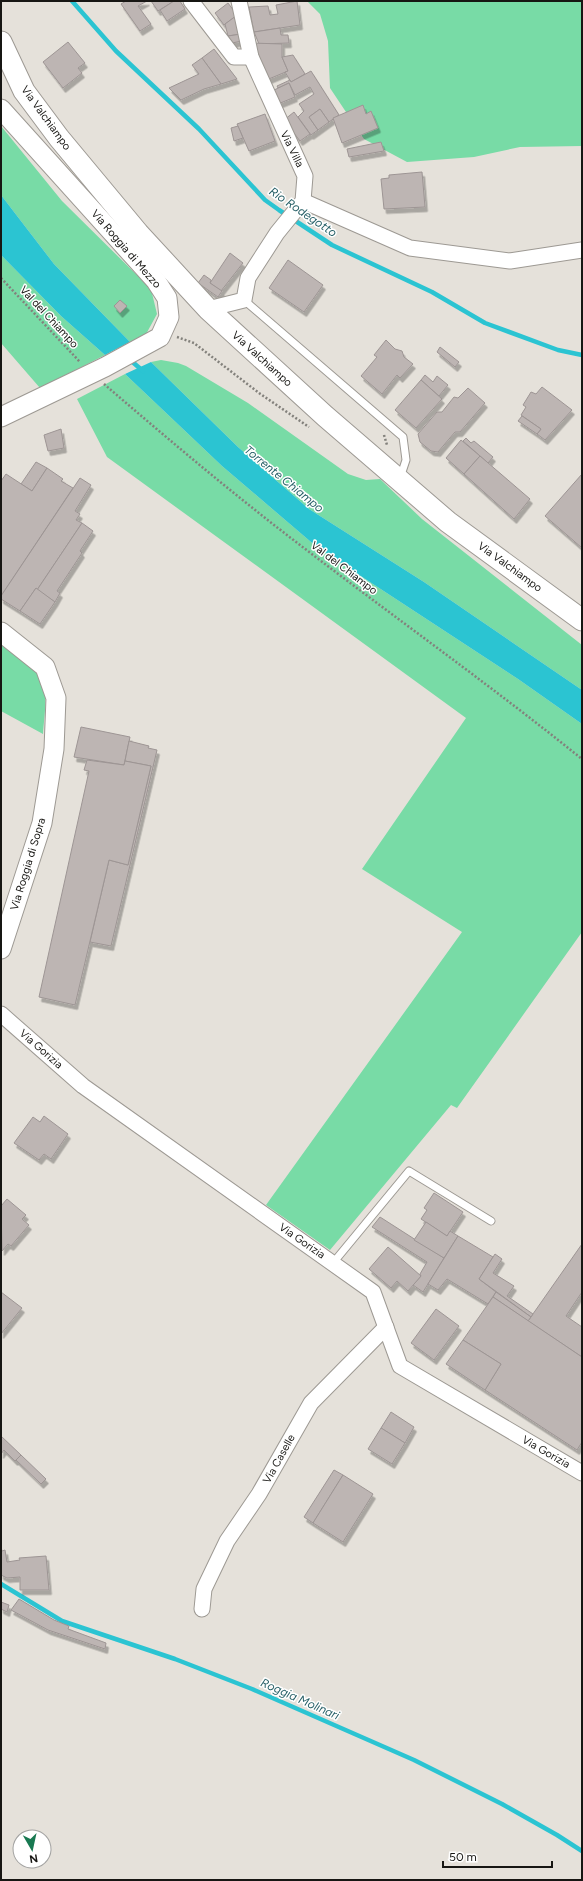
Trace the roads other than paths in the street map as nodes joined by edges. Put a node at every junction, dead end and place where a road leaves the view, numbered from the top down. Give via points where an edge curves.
1 (191, 1) edge
2 (239, 1) edge
3 (1, 42) edge
4 (251, 57) junction
5 (1, 109) edge
6 (303, 201) junction
7 (582, 250) edge
8 (244, 300) junction
9 (208, 309) junction
10 (1, 417) edge
11 (399, 480) junction
12 (582, 620) edge
13 (1, 632) edge
14 (1, 949) edge
15 (1, 1014) edge
16 (491, 1221) dead end
17 (333, 1263) junction
18 (386, 1327) junction
19 (582, 1473) edge
20 (202, 1609) dead end

1 - 4 street via 234,57
2 - 4 street, Via Villa
3 - 9 main road, Via Valchiampo via 24,91 59,138 138,233
4 - 6 street, Via Villa via 305,176
5 - 10 street, Via Roggia di Mezzo via 156,281 167,298 169,318 154,340 104,375
6 - 7 street via 410,248 510,261
6 - 8 street via 276,233 248,278
8 - 9 street
8 - 11 lane via 404,437 406,460
9 - 11 main road, Via Valchiampo
11 - 12 main road, Via Valchiampo via 448,522
13 - 14 street, Via Roggia di Sopra via 45,667 56,698 54,749 42,823
15 - 17 street, Via Gorizia via 83,1086
16 - 17 lane via 409,1171
17 - 18 street, Via Gorizia via 373,1292
18 - 19 street, Via Gorizia via 400,1366
18 - 20 street, Via Caselle via 311,1403 259,1494 227,1541 204,1589

